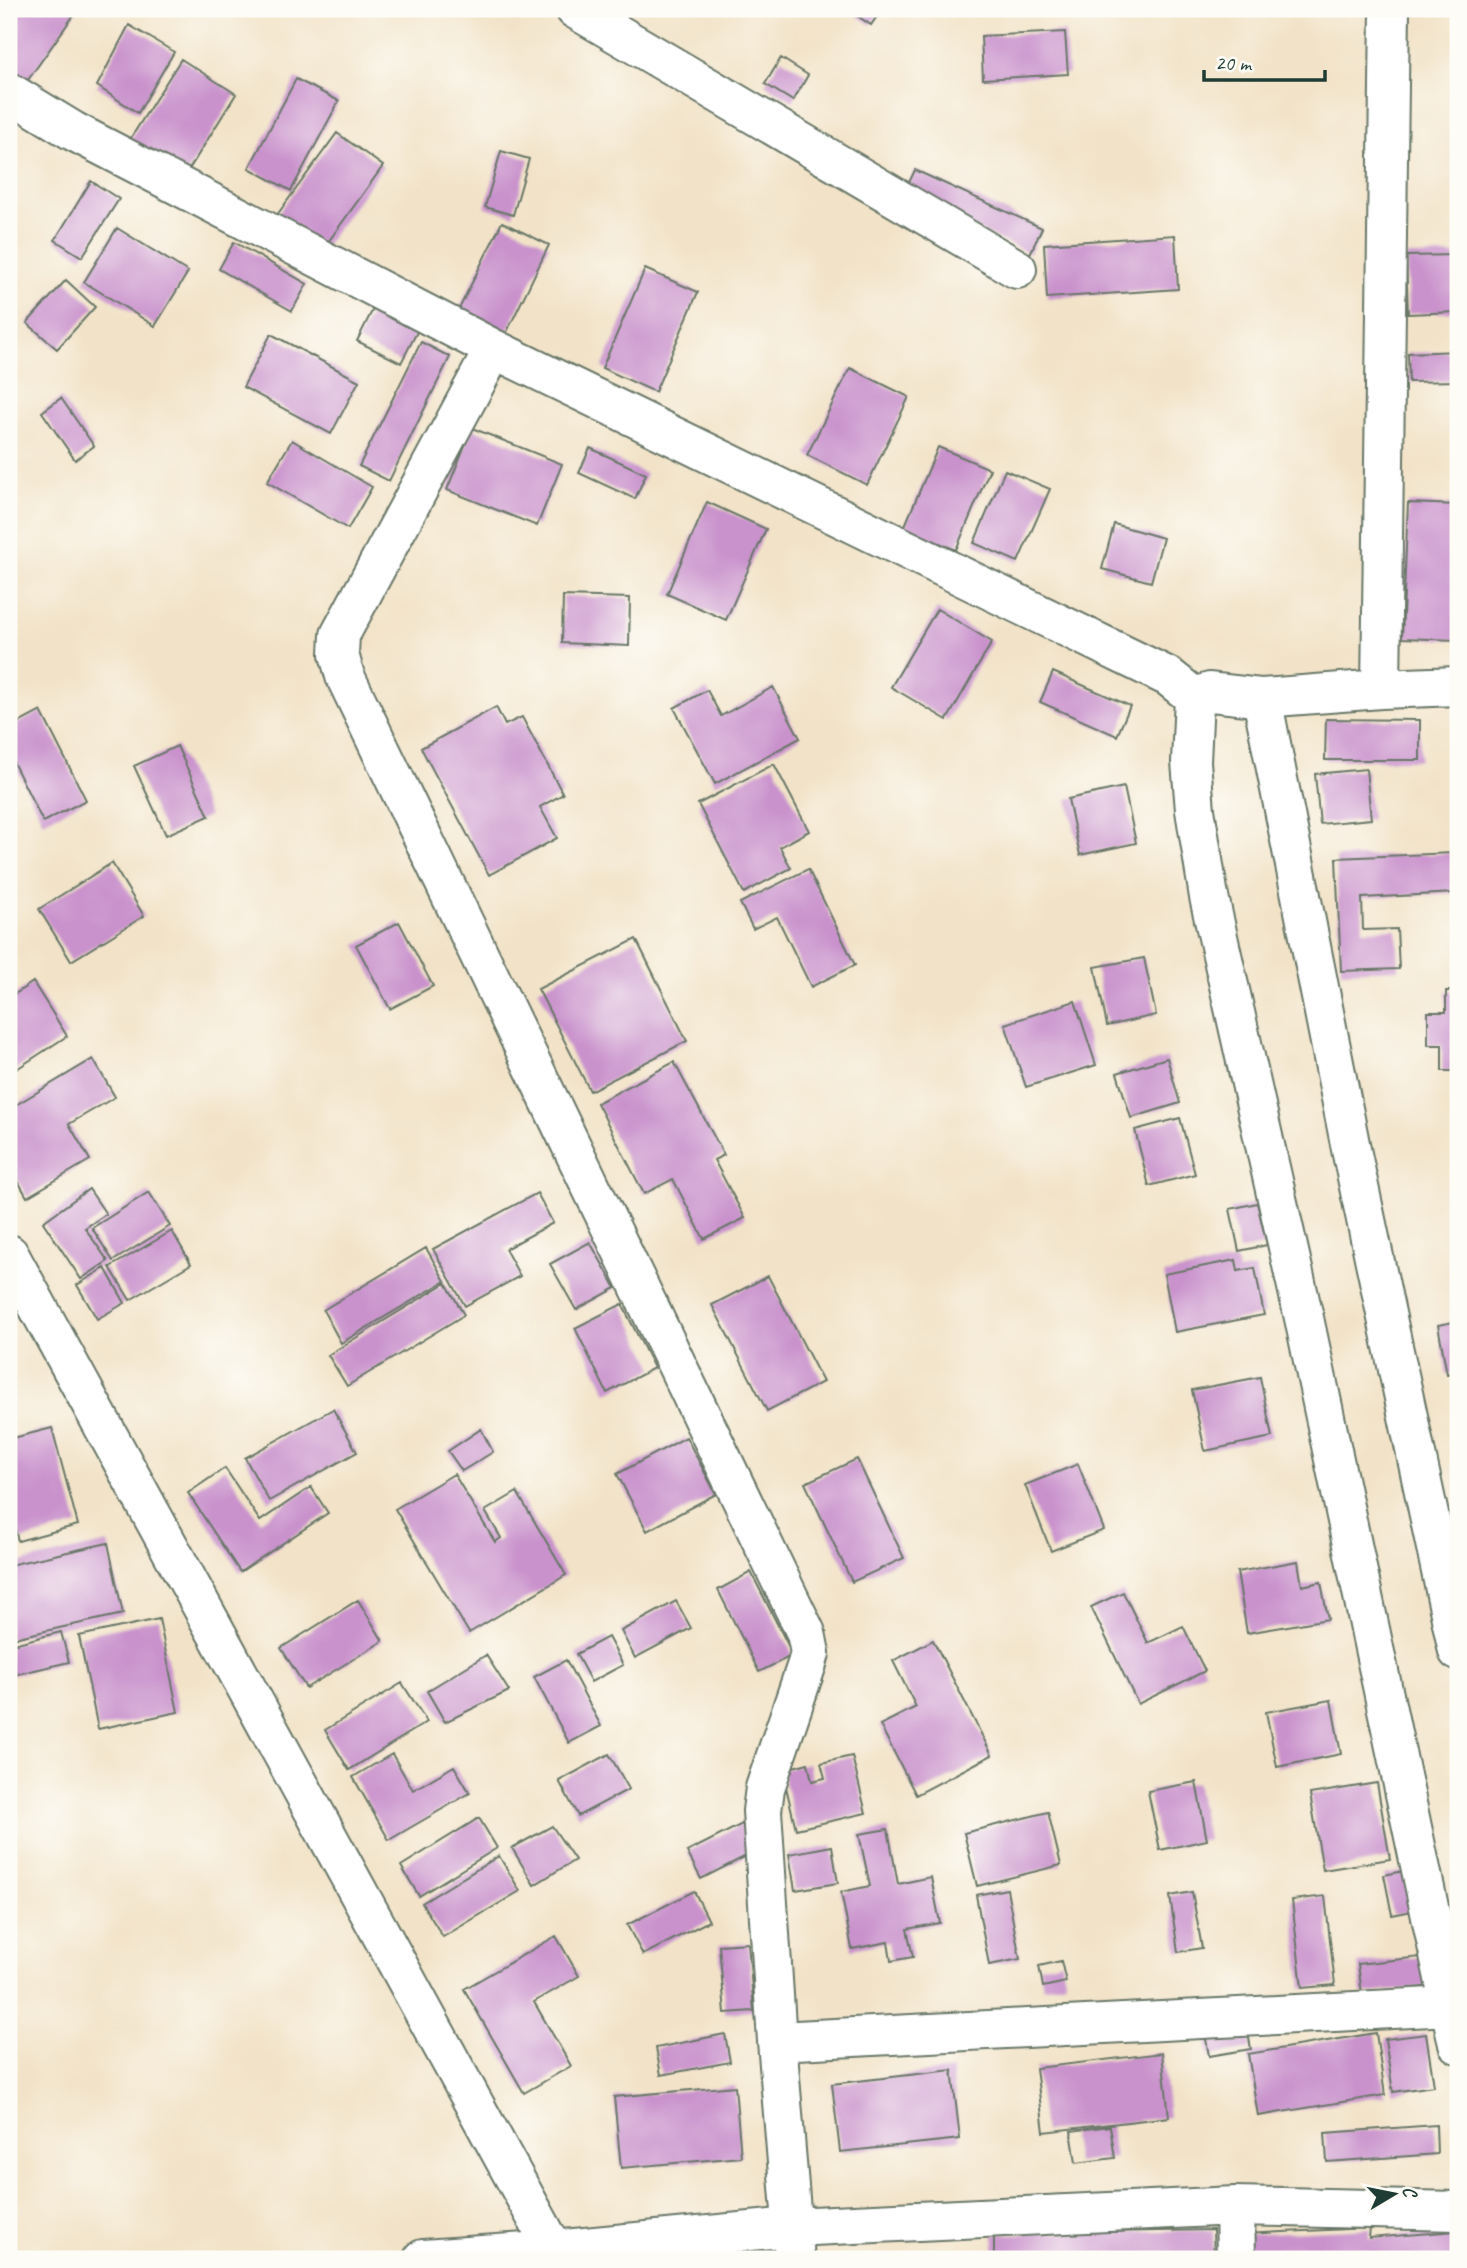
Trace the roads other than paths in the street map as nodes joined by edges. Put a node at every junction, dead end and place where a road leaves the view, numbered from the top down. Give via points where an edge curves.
1 (575, 9) edge
2 (1390, 9) edge
3 (9, 92) edge
4 (1017, 269) dead end
5 (494, 349) junction
6 (1458, 686) edge
7 (1381, 689) junction
8 (1194, 697) junction
9 (1262, 698) junction
10 (9, 1254) edge
11 (1458, 1651) edge
12 (1451, 2006) junction
13 (777, 2041) junction
14 (1458, 2044) edge
15 (1236, 2206) junction
16 (1458, 2211) edge
17 (793, 2243) edge
18 (554, 2250) junction
19 (423, 2259) edge
20 (1236, 2259) edge

1 - 4 street
2 - 7 street
3 - 5 street via 73,131
5 - 8 street via 1170,677
5 - 13 street via 340,635 341,666 806,1633 810,1653 765,1788 762,1811
6 - 7 street
7 - 9 street
8 - 9 street via 1210,692
8 - 12 street via 1191,762 1209,897
9 - 11 street via 1352,1154
10 - 18 street
12 - 13 street
12 - 14 street
13 - 17 street
15 - 16 street
15 - 17 street
15 - 20 street
17 - 18 street
18 - 19 street

